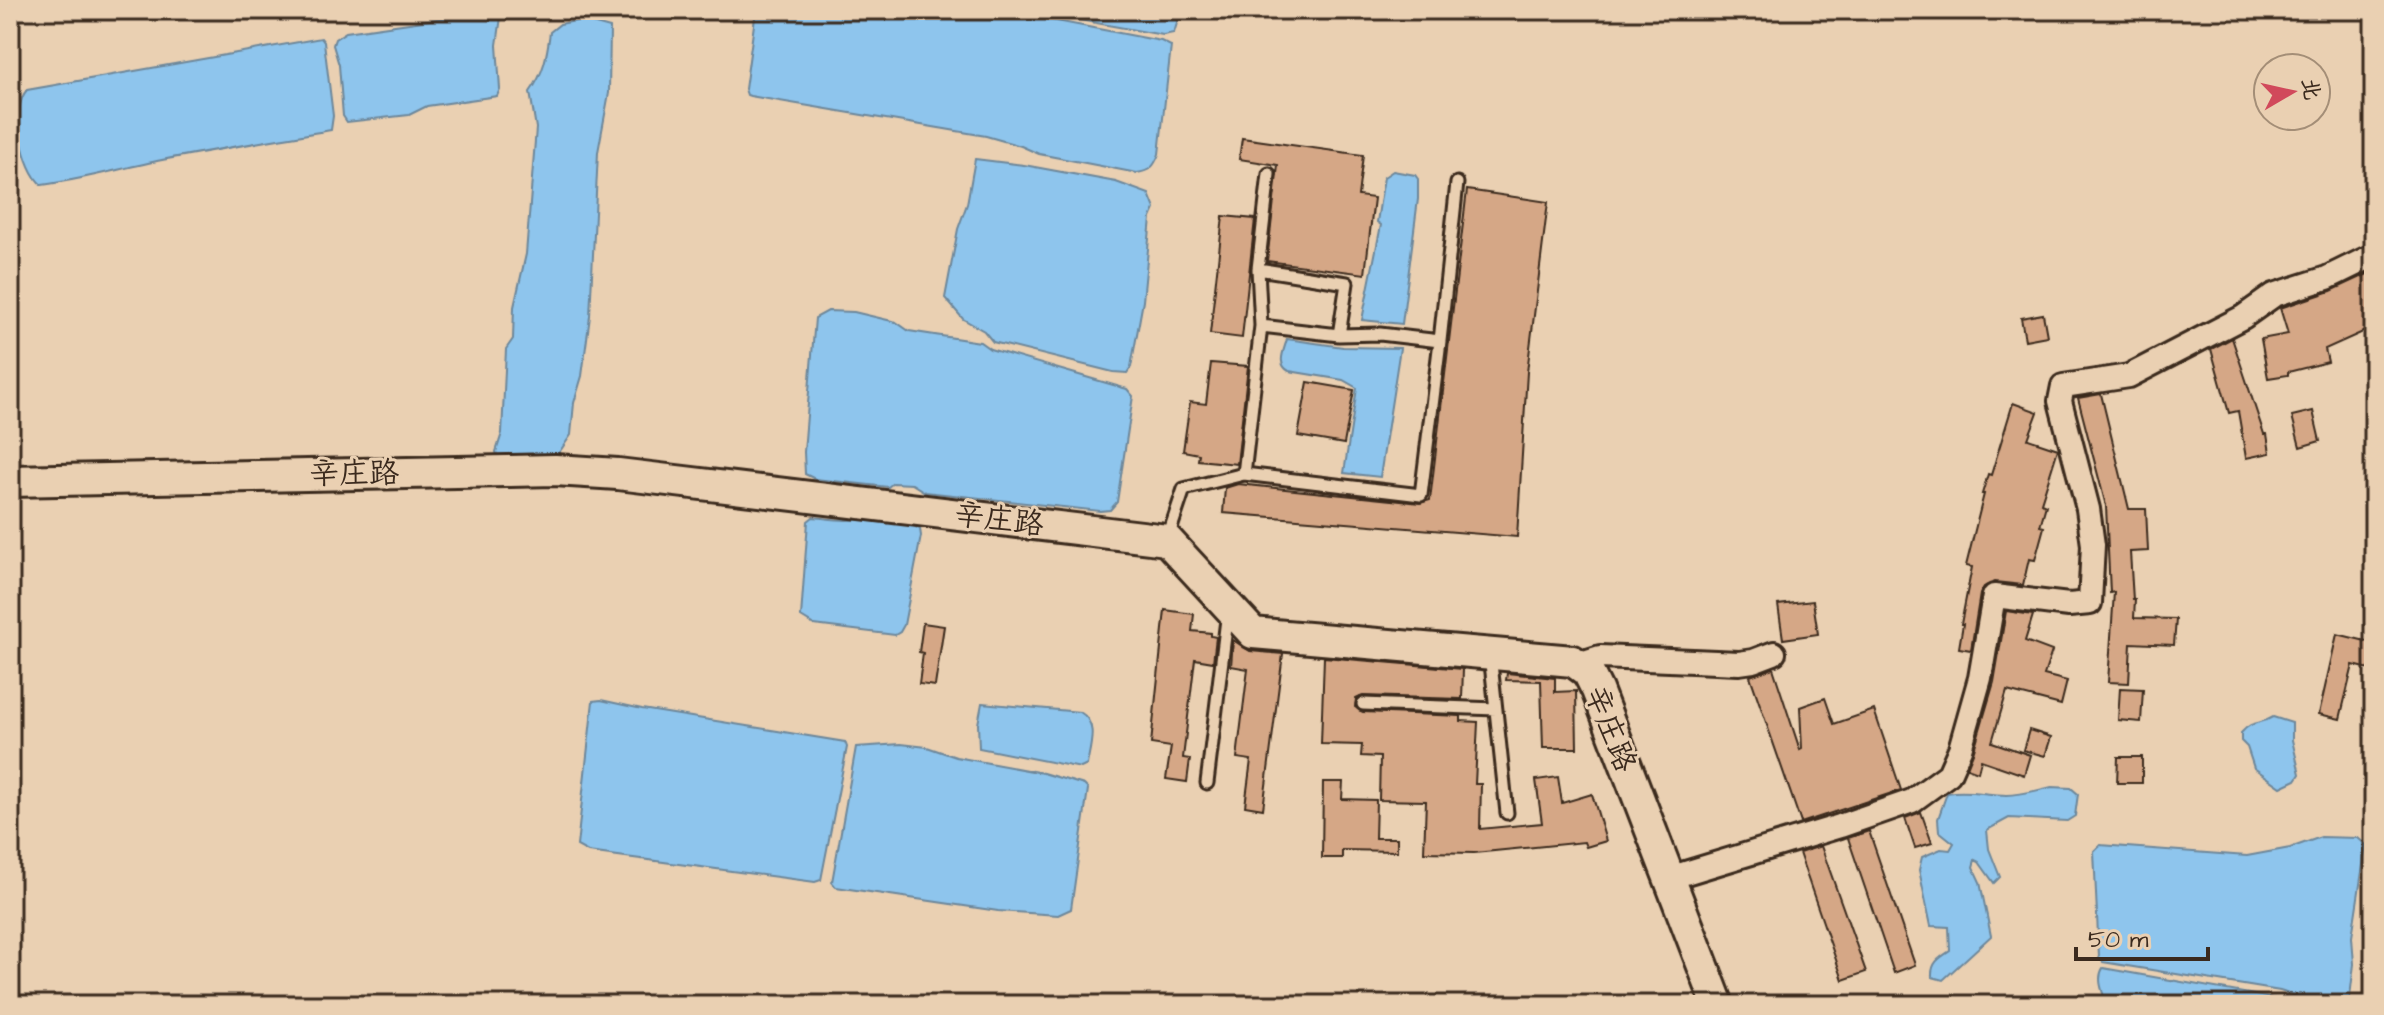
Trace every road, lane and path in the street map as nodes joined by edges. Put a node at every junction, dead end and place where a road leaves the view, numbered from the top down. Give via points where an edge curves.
1 (1269, 174) dead end
2 (1457, 183) dead end
3 (2374, 255) edge
4 (1258, 269) junction
5 (1261, 326) junction
6 (1339, 335) junction
7 (1440, 341) junction
8 (1244, 474) junction
9 (10, 481) edge
10 (1167, 540) junction
11 (1228, 606) junction
12 (1774, 653) dead end
13 (1490, 654) junction
14 (1578, 664) junction
15 (1363, 704) dead end
16 (1496, 709) junction
17 (1207, 783) dead end
18 (1507, 813) dead end
19 (1669, 878) junction
20 (1718, 1005) edge

1 - 4 lane
2 - 7 lane
3 - 19 street via 2274,295 2243,317 2129,376 2063,386 2060,401 2093,545 2090,603 1994,596 1980,678 1960,749 1949,774 1912,801
4 - 5 lane
4 - 6 lane via 1347,283
5 - 6 lane
5 - 8 lane
6 - 7 lane
7 - 8 lane via 1421,495
8 - 10 lane via 1184,489
9 - 10 street, 辛庄路 via 555,470
10 - 11 street, 辛庄路
11 - 13 street, 辛庄路 via 1253,633
11 - 17 lane
12 - 14 street via 1739,663 1600,657
13 - 14 street, 辛庄路
13 - 16 lane
14 - 19 street, 辛庄路 via 1597,690
15 - 16 lane
16 - 18 lane
19 - 20 street, 辛庄路

